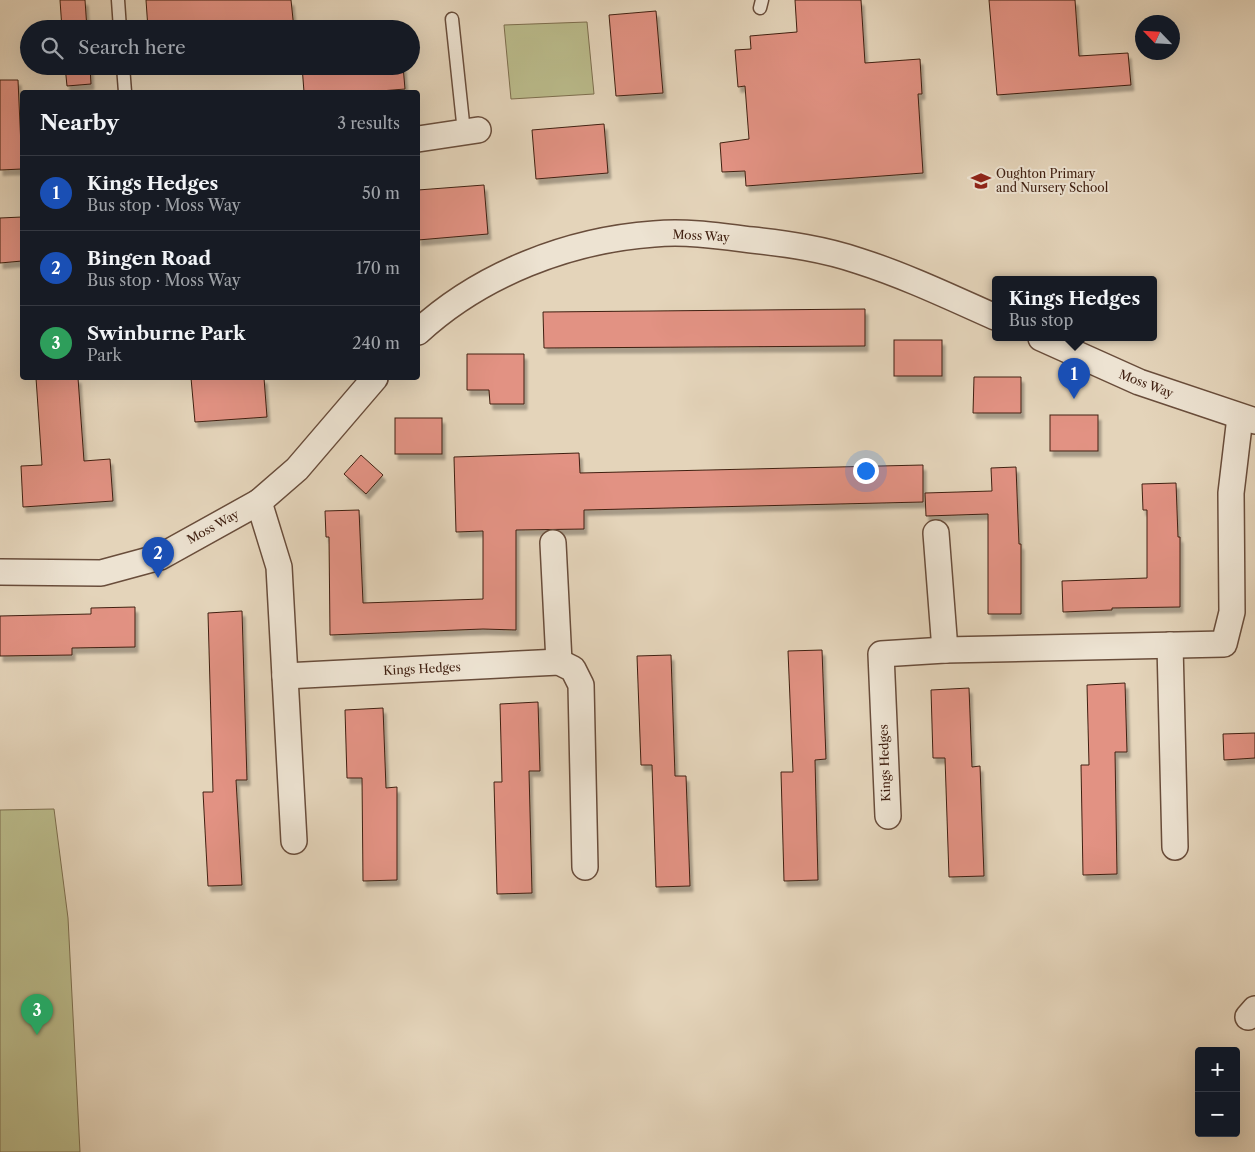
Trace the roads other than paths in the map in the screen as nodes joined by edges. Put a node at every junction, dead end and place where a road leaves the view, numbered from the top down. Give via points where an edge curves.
1 (118, 0) edge
2 (452, 19) dead end
3 (119, 20) edge
4 (124, 75) edge
5 (125, 90) edge
6 (471, 131) joint
7 (420, 139) edge
8 (992, 316) edge
9 (420, 329) edge
10 (1048, 341) edge
11 (372, 380) edge
12 (1247, 419) edge
13 (259, 502) junction
14 (936, 533) dead end
15 (553, 544) dead end
16 (0, 572) edge
17 (1170, 646) junction
18 (945, 650) junction
19 (559, 662) junction
20 (285, 676) junction
21 (888, 816) dead end
22 (294, 841) dead end
23 (1175, 847) dead end
24 (585, 867) dead end

1 - 3 lane
2 - 6 lane
4 - 5 lane
6 - 7 street
8 - 9 street, Moss Way via 916,281 858,260 814,249 703,234 655,234 606,239 536,259 485,284
10 - 12 street, Moss Way via 1139,382
11 - 13 street, Moss Way via 297,469
12 - 17 street, Kings Hedges via 1231,493 1232,612 1224,644
13 - 16 street, Moss Way via 160,556 102,573
13 - 20 street via 279,567
14 - 18 street
15 - 19 street
17 - 18 street, Kings Hedges
17 - 23 street
18 - 21 street, Kings Hedges via 881,654
19 - 20 street, Kings Hedges
19 - 24 street via 573,669 581,685
20 - 22 street

